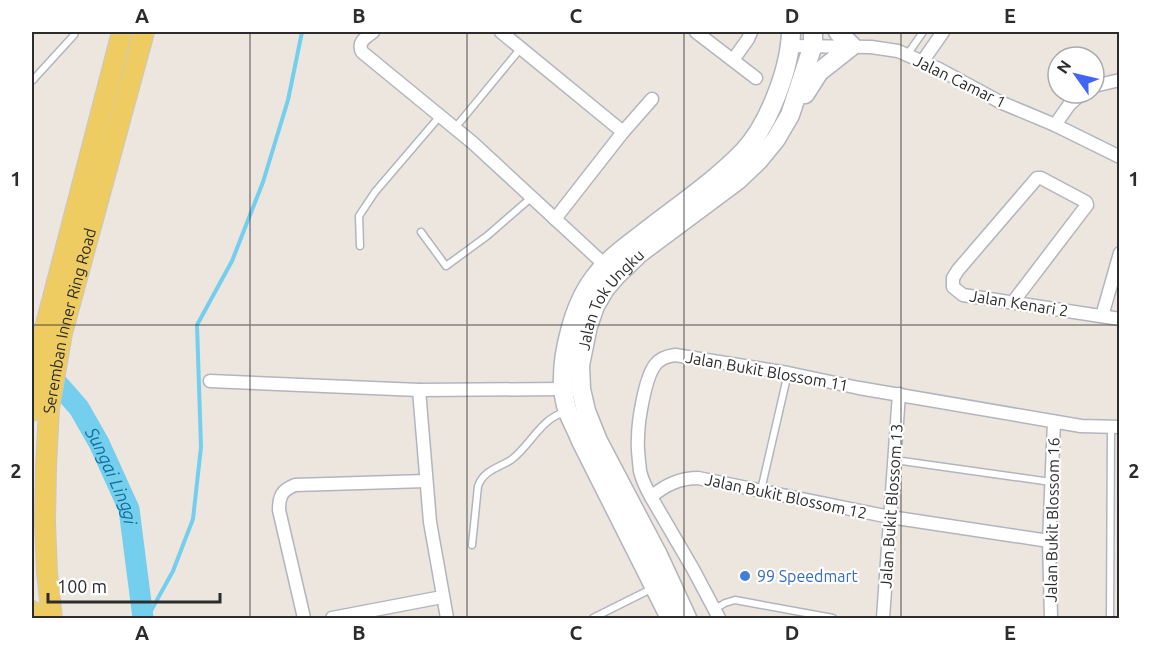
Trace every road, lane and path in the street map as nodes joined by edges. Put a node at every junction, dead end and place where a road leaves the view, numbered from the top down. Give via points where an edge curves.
1 (75, 32) edge
2 (146, 32) edge
3 (373, 32) edge
4 (501, 32) edge
5 (696, 32) edge
6 (751, 32) edge
7 (838, 32) edge
8 (923, 32) edge
9 (943, 32) edge
10 (119, 38) edge
11 (813, 38) edge
12 (791, 39) edge
13 (852, 46) junction
14 (521, 48) junction
15 (907, 55) junction
16 (733, 60) junction
17 (922, 62) junction
18 (756, 78) dead end
19 (32, 81) edge
20 (652, 99) dead end
21 (1069, 105) edge
22 (790, 115) junction
23 (440, 116) junction
24 (1055, 125) junction
25 (455, 128) junction
26 (623, 132) junction
27 (1119, 157) edge
28 (532, 197) junction
29 (555, 219) junction
30 (421, 232) dead end
31 (360, 246) dead end
32 (1119, 253) edge
33 (604, 265) junction
34 (1013, 302) junction
35 (1102, 316) junction
36 (1119, 318) edge
37 (53, 330) junction
38 (788, 373) junction
39 (210, 381) dead end
40 (33, 388) edge
41 (563, 389) junction
42 (418, 390) junction
43 (899, 394) junction
44 (40, 409) edge
45 (568, 411) junction
46 (1054, 422) junction
47 (1115, 427) edge
48 (894, 460) junction
49 (426, 481) junction
50 (1052, 482) junction
51 (760, 490) junction
52 (651, 497) junction
53 (890, 518) junction
54 (1049, 541) junction
55 (472, 544) dead end
56 (655, 587) junction
57 (442, 597) junction
58 (32, 611) edge
59 (717, 614) edge
60 (33, 618) edge
61 (52, 618) edge
62 (304, 618) edge
63 (332, 618) edge
64 (447, 618) edge
65 (593, 618) edge
66 (670, 618) edge
67 (687, 618) edge
68 (833, 618) edge
69 (883, 618) edge
70 (1051, 618) edge
71 (1110, 618) edge

1 - 19 lane
2 - 37 main road, Seremban Inner Ring Road
3 - 23 street via 362,40 360,48 365,55
4 - 14 street
5 - 16 street
6 - 16 street
7 - 13 main road
8 - 15 lane
9 - 17 street
10 - 37 main road, Seremban Inner Ring Road via 57,289
11 - 12 street, Jalan Camar 1
11 - 13 street, Jalan Camar 1
11 - 22 main road, Jalan Tok Ungku
12 - 33 main road, Jalan Tok Ungku via 773,105 744,150
13 - 15 street, Jalan Camar 1
13 - 22 main road via 819,72
14 - 25 lane
14 - 26 street
15 - 17 street, Jalan Camar 1
16 - 18 street
17 - 24 street, Jalan Camar 1
20 - 26 street
21 - 24 street
22 - 67 main road, Jalan Tok Ungku via 770,146 738,180 640,253 617,275 595,306 583,348 581,389 586,411
23 - 25 street
23 - 31 lane via 359,216
24 - 27 street, Jalan Camar 1
25 - 28 street
26 - 29 street
28 - 29 street
28 - 30 lane via 487,237 446,266
29 - 33 street
32 - 35 street
33 - 41 main road, Jalan Tok Ungku via 583,295 574,317 564,361
34 - 34 street, Jalan Kenari 2 via 963,295 953,287 953,278 1037,177 1087,204
34 - 35 street, Jalan Kenari 2
35 - 36 street, Jalan Kenari 2
37 - 40 main road, Seremban Inner Ring Road
37 - 44 main road, Seremban Inner Ring Road
38 - 43 street, Jalan Bukit Blossom 11
38 - 51 lane
38 - 52 street, Jalan Bukit Blossom 11 via 675,355 660,360 651,372 644,396 638,438 640,471
39 - 42 street
40 - 44 main road, Seremban Inner Ring Road
41 - 42 street
41 - 45 main road, Jalan Tok Ungku
42 - 49 street
43 - 46 street, Jalan Bukit Blossom 11
43 - 48 street, Jalan Bukit Blossom 13
44 - 61 main road, Seremban Inner Ring Road via 46,466 46,573
45 - 55 lane via 551,418 513,458 480,480
45 - 56 main road, Jalan Tok Ungku
46 - 47 street, Jalan Bukit Blossom 11
46 - 50 street, Jalan Bukit Blossom 16
47 - 71 lane
48 - 50 lane
48 - 53 street, Jalan Bukit Blossom 13
49 - 57 street
49 - 62 street via 287,488 279,501 279,510
50 - 54 street, Jalan Bukit Blossom 16
51 - 52 street, Jalan Bukit Blossom 12 via 698,477 673,482
51 - 53 street, Jalan Bukit Blossom 12
52 - 59 street, Jalan Bukit Blossom 11
53 - 54 street, Jalan Bukit Blossom 12
53 - 69 street, Jalan Bukit Blossom 13
54 - 70 street, Jalan Bukit Blossom 16
56 - 65 lane
56 - 66 main road, Jalan Tok Ungku
57 - 63 street
57 - 64 street
58 - 60 main road
59 - 68 lane via 725,603 735,600

